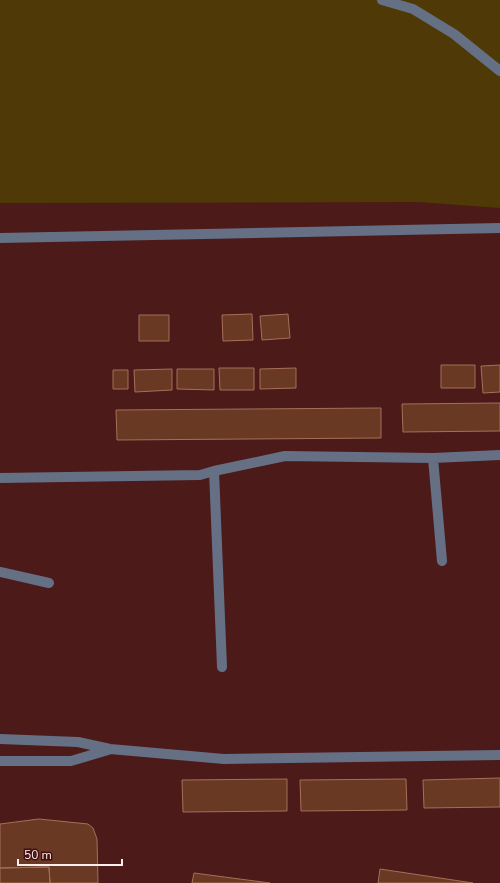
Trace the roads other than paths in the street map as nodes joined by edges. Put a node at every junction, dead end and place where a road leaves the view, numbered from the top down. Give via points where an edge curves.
1 (382, 0) edge
2 (500, 71) edge
3 (500, 228) edge
4 (0, 238) edge
5 (500, 455) edge
6 (433, 458) junction
7 (214, 471) junction
8 (0, 478) edge
9 (442, 561) dead end
10 (0, 572) edge
11 (49, 583) dead end
12 (222, 666) dead end
13 (0, 739) edge
14 (110, 749) junction
15 (500, 755) edge
16 (0, 761) edge

1 - 2 street via 413,9 454,34
3 - 4 street
5 - 6 street
6 - 7 street via 285,456
6 - 9 street
7 - 8 street via 200,475
7 - 12 street
10 - 11 street
13 - 14 street via 78,742
14 - 15 street via 224,759
14 - 16 street via 71,761

